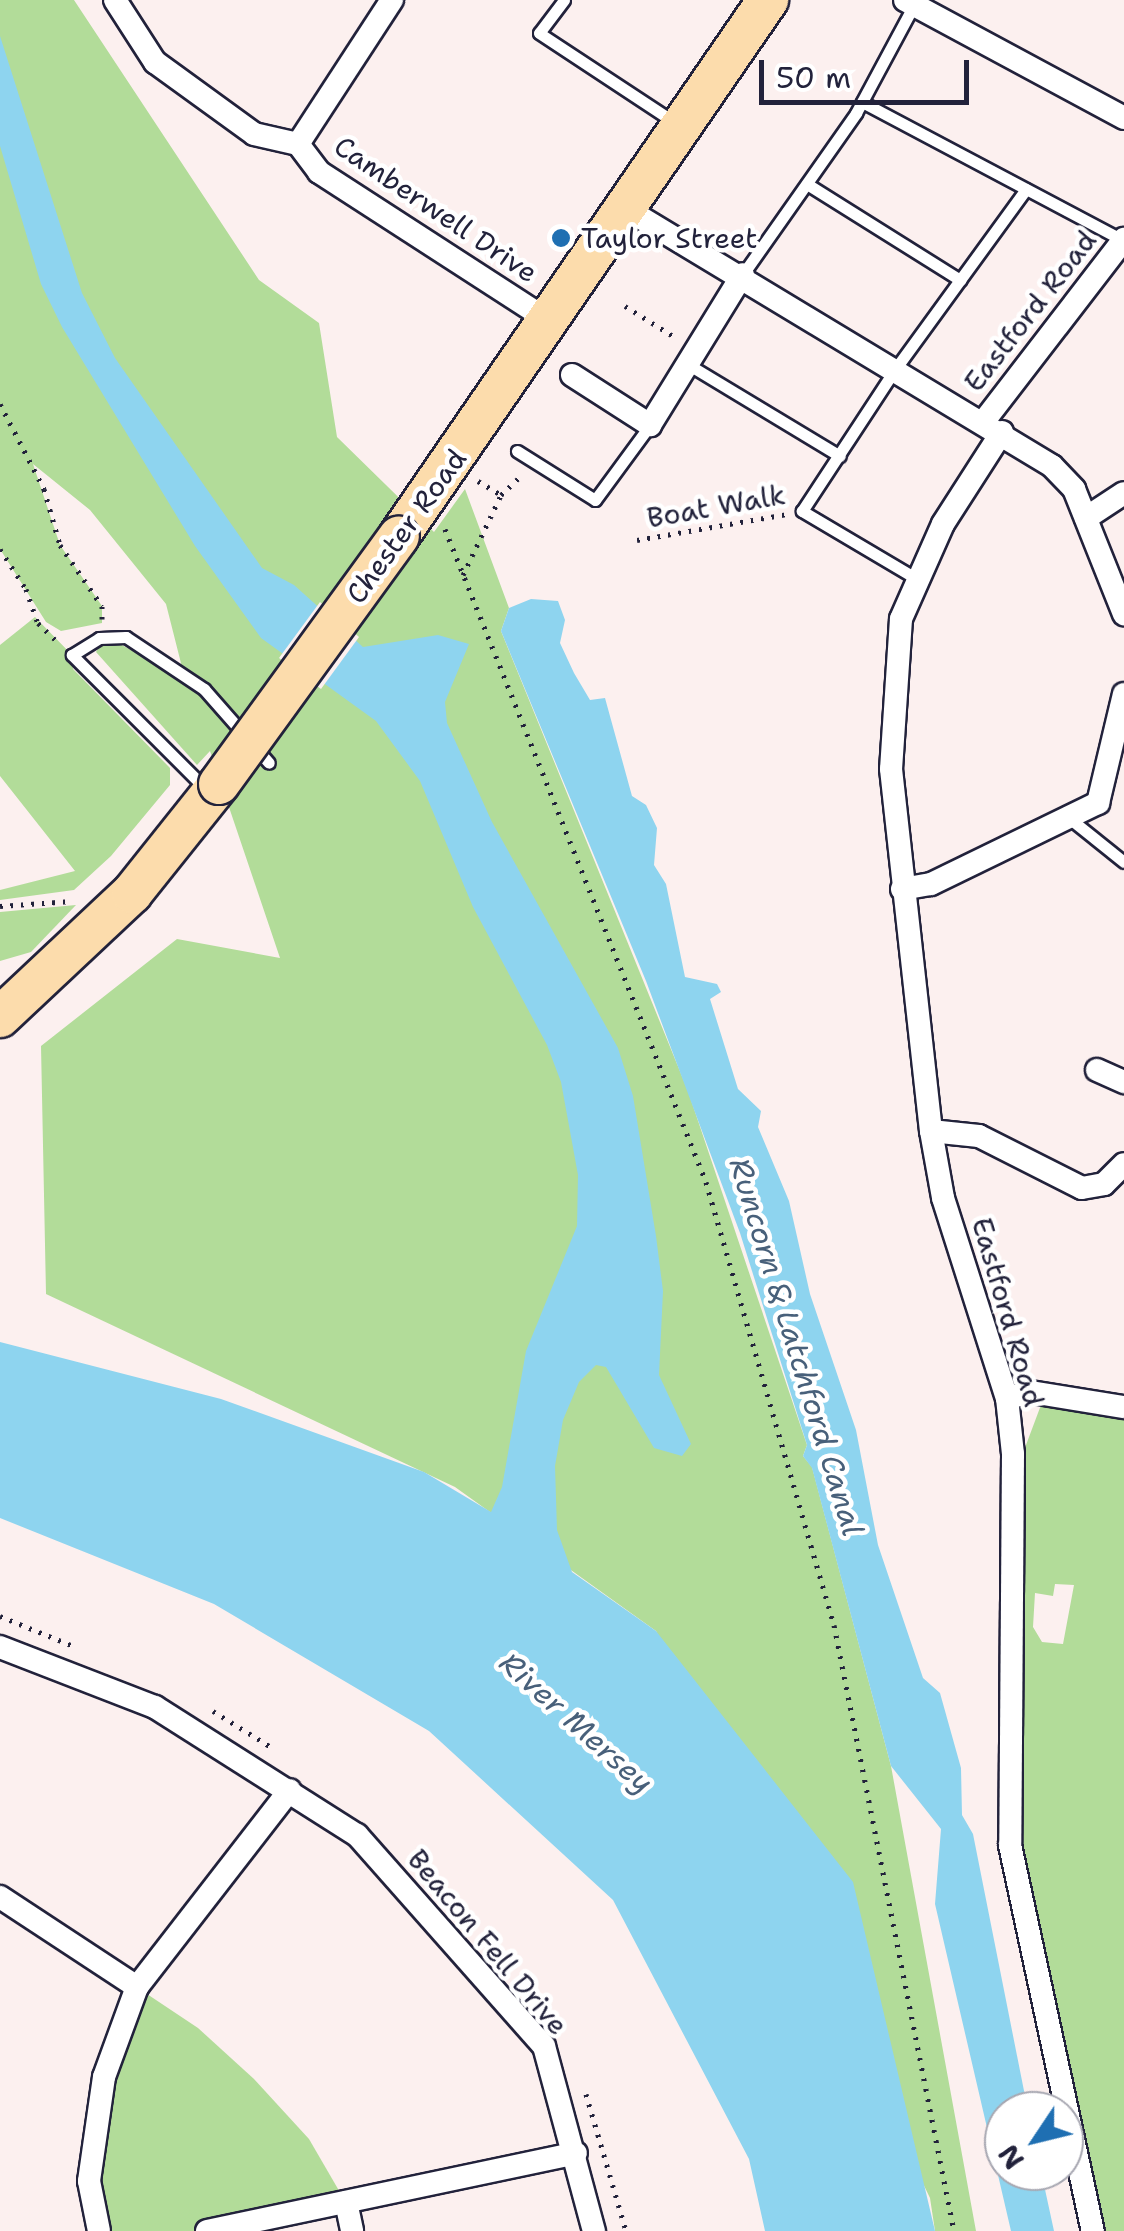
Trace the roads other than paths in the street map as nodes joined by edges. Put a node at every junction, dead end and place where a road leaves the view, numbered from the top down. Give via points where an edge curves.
1 (115, 0) edge
2 (392, 0) edge
3 (564, 0) edge
4 (768, 0) edge
5 (909, 3) edge
6 (862, 102) junction
7 (1124, 118) edge
8 (677, 124) junction
9 (298, 144) junction
10 (806, 184) junction
11 (1026, 189) junction
12 (623, 207) junction
13 (1123, 240) edge
14 (743, 274) junction
15 (960, 280) junction
16 (546, 319) junction
17 (692, 358) junction
18 (896, 368) junction
19 (572, 375) dead end
20 (650, 424) junction
21 (993, 426) junction
22 (518, 451) dead end
23 (840, 456) junction
24 (1124, 493) edge
25 (1086, 518) junction
26 (917, 580) junction
27 (1124, 614) edge
28 (1124, 694) edge
29 (269, 762) dead end
30 (215, 789) junction
31 (1068, 818) junction
32 (1124, 862) edge
33 (902, 889) junction
34 (0, 1017) edge
35 (1097, 1070) dead end
36 (1124, 1082) edge
37 (930, 1131) junction
38 (1124, 1164) edge
39 (1007, 1398) junction
40 (1124, 1406) edge
41 (0, 1647) edge
42 (290, 1790) junction
43 (0, 1897) edge
44 (137, 1987) junction
45 (576, 2153) junction
46 (346, 2202) junction
47 (99, 2231) edge
48 (206, 2231) edge
49 (352, 2231) edge
50 (594, 2231) edge
51 (1093, 2231) edge

1 - 9 street, Camberwell Drive via 156,62 254,134
2 - 9 street, Camberwell Drive
3 - 8 lane via 539,33
4 - 8 highway, Chester Road
5 - 6 lane
5 - 7 street
6 - 10 lane
6 - 11 lane
8 - 12 highway, Chester Road
9 - 16 street, Camberwell Drive via 319,172
10 - 14 lane
10 - 15 lane
11 - 13 lane
11 - 15 lane
12 - 14 street
12 - 16 highway, Chester Road
13 - 21 street, Eastford Road
14 - 17 street
14 - 18 street
15 - 18 lane
16 - 30 highway, Chester Road, bridge
17 - 20 street
17 - 23 lane
18 - 21 street
18 - 23 lane
19 - 20 street
20 - 22 lane via 595,500
21 - 25 street via 1052,466 1074,489
21 - 26 street, Eastford Road
23 - 26 lane via 802,512
24 - 25 street
25 - 27 street
26 - 33 street, Eastford Road via 901,619 891,769
28 - 31 street via 1098,804
29 - 30 lane via 204,689 126,637 99,638 72,655
30 - 34 highway, Chester Road via 132,893
31 - 32 lane
31 - 33 street via 931,884
33 - 37 street, Eastford Road
35 - 36 street
37 - 38 street via 979,1136 1082,1188 1104,1184
37 - 39 street, Eastford Road via 943,1198
39 - 40 street via 1031,1392
39 - 51 street, Eastford Road via 1013,1454 1010,1846
41 - 42 street, Beacon Fell Drive via 155,1707
42 - 44 street
42 - 45 street, Beacon Fell Drive via 357,1836 544,2046
43 - 44 street
44 - 47 street via 104,2077 89,2181
45 - 46 street
45 - 50 street, Beacon Fell Drive
46 - 48 street
46 - 49 street

